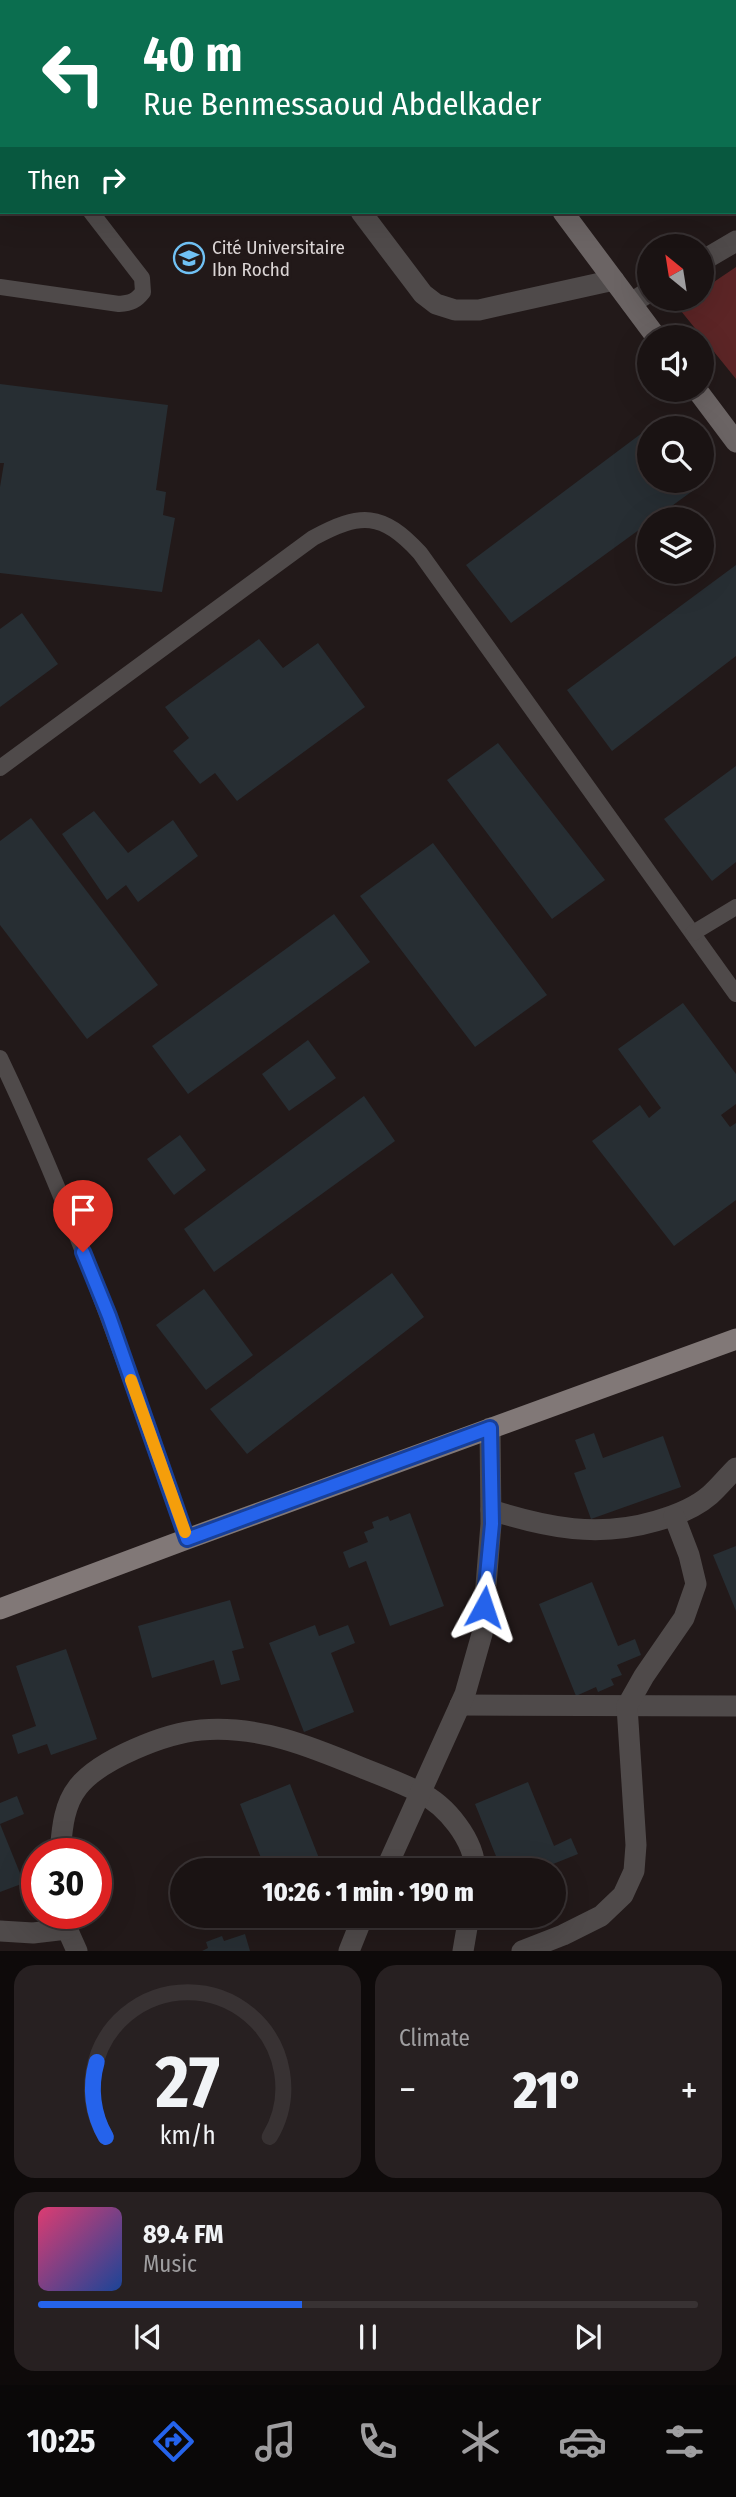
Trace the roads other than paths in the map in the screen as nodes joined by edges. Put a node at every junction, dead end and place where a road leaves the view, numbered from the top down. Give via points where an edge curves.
1 (93, 214) edge
2 (363, 214) edge
3 (564, 214) edge
4 (736, 241) edge
5 (714, 254) edge
6 (614, 280) junction
7 (0, 287) edge
8 (637, 296) edge
9 (706, 402) edge
10 (736, 442) edge
11 (0, 768) edge
12 (736, 907) edge
13 (693, 933) junction
14 (736, 994) edge
15 (0, 1058) edge
16 (736, 1339) edge
17 (490, 1428) junction
18 (736, 1468) edge
19 (491, 1510) junction
20 (674, 1516) junction
21 (187, 1539) junction
22 (0, 1609) edge
23 (460, 1705) junction
24 (628, 1706) junction
25 (736, 1706) edge
26 (421, 1793) junction
27 (62, 1838) edge
28 (391, 1858) edge
29 (473, 1858) edge
30 (358, 1928) edge
31 (467, 1928) edge
32 (43, 1929) edge
33 (66, 1929) edge
34 (0, 1931) edge
35 (76, 1951) edge
36 (349, 1951) edge
37 (463, 1951) edge
38 (522, 1951) edge

1 - 7 lane via 142,278 143,292 132,303
2 - 6 street via 424,294 455,310 479,310
3 - 6 main road
4 - 5 street
6 - 8 main road
9 - 10 main road
11 - 13 lane via 313,538 336,526 372,520 393,527 420,553
12 - 13 lane
13 - 14 lane
15 - 21 lane via 109,1316
16 - 17 main road
17 - 19 street
17 - 21 main road
18 - 20 street via 709,1496
19 - 20 street via 577,1530 629,1529
19 - 23 street via 482,1634
20 - 24 street via 696,1584 684,1618
21 - 22 main road
23 - 24 street
23 - 26 street
24 - 25 street
24 - 38 street via 634,1871 623,1895 601,1916
26 - 27 street via 302,1743 263,1733 199,1730 133,1751 85,1780 67,1807
26 - 28 street
26 - 29 street via 451,1817
30 - 36 street
31 - 37 street
32 - 34 street via 33,1933
33 - 35 street

